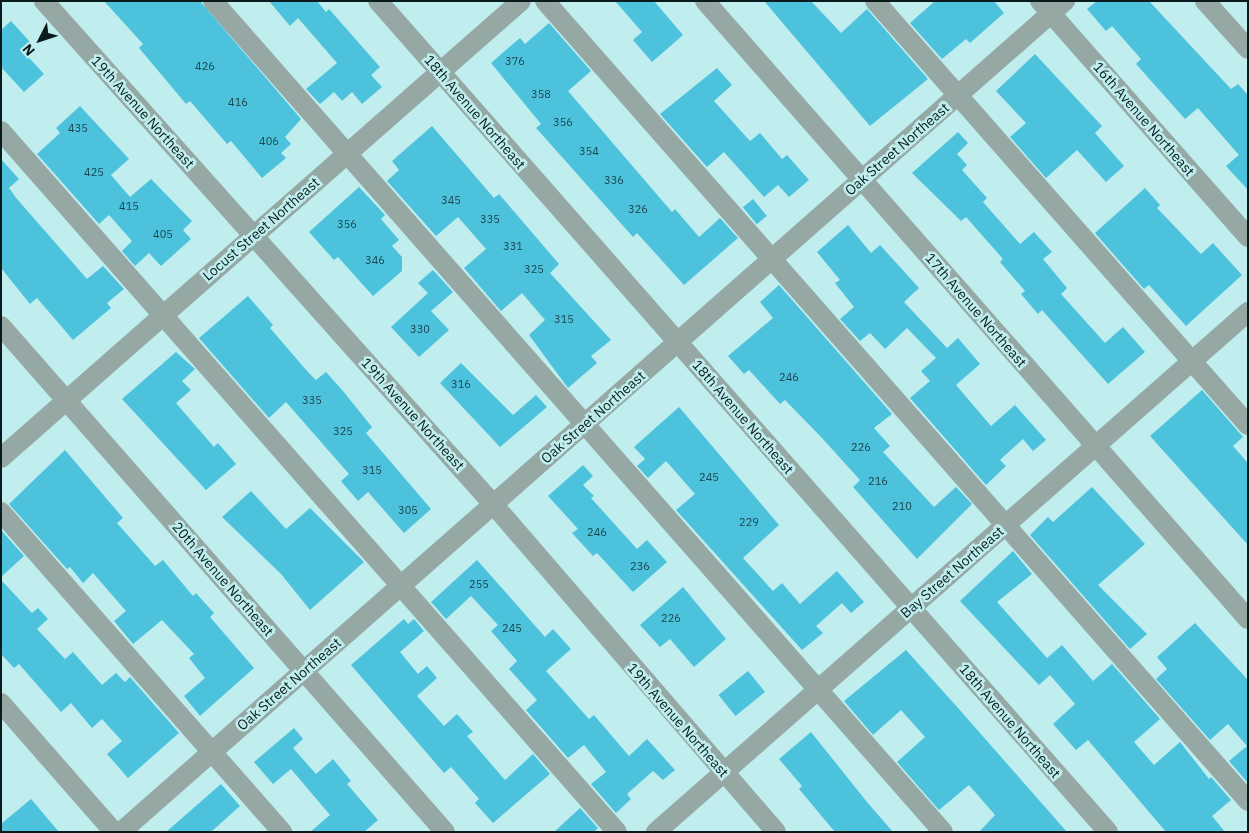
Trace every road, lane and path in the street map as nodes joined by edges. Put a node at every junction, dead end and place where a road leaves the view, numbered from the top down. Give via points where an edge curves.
1 (44, 1) edge
2 (213, 1) edge
3 (378, 1) edge
4 (520, 1) edge
5 (545, 1) edge
6 (705, 1) edge
7 (875, 1) edge
8 (1206, 1) edge
9 (1052, 5) edge
10 (1248, 49) edge
11 (440, 72) junction
12 (958, 96) junction
13 (1, 131) edge
14 (347, 154) junction
15 (862, 180) junction
16 (253, 236) junction
17 (1248, 237) edge
18 (772, 260) junction
19 (1248, 312) edge
20 (163, 316) junction
21 (1, 326) edge
22 (677, 342) junction
23 (1192, 361) junction
24 (66, 400) junction
25 (585, 424) junction
26 (1248, 425) edge
27 (1096, 446) junction
28 (1, 458) edge
29 (493, 504) junction
30 (1, 512) edge
31 (1005, 525) junction
32 (400, 586) junction
33 (911, 608) junction
34 (1248, 619) edge
35 (304, 671) junction
36 (818, 690) junction
37 (1, 703) edge
38 (212, 752) junction
39 (724, 772) junction
40 (1248, 801) edge
41 (114, 832) edge
42 (121, 832) edge
43 (282, 832) edge
44 (446, 832) edge
45 (617, 832) edge
46 (656, 832) edge
47 (776, 832) edge
48 (943, 832) edge
49 (1108, 832) edge

1 - 16 street, 19th Avenue Northeast
2 - 14 street
3 - 11 street, 18th Avenue Northeast
4 - 11 street, Locust Street Northeast
5 - 18 street
6 - 15 street, 17th Avenue Northeast
7 - 12 street
8 - 10 street
9 - 12 street, Oak Street Northeast
9 - 17 street, 16th Avenue Northeast
11 - 14 street, Locust Street Northeast
11 - 22 street, 18th Avenue Northeast
12 - 15 street, Oak Street Northeast
12 - 23 street
13 - 20 street
14 - 16 street, Locust Street Northeast
14 - 25 street
15 - 18 street, Oak Street Northeast
15 - 27 street, 17th Avenue Northeast
16 - 20 street, Locust Street Northeast
16 - 29 street, 19th Avenue Northeast
18 - 22 street, Oak Street Northeast
18 - 31 street
19 - 23 street, Bay Street Northeast
20 - 24 street, Locust Street Northeast
20 - 32 street
21 - 24 street, 20th Avenue Northeast
22 - 25 street, Oak Street Northeast
22 - 33 street, 18th Avenue Northeast
23 - 26 street
23 - 27 street, Bay Street Northeast
24 - 28 street, Locust Street Northeast
24 - 35 street, 20th Avenue Northeast
25 - 29 street, Oak Street Northeast
25 - 36 street
27 - 31 street, Bay Street Northeast
27 - 34 street, 17th Avenue Northeast
29 - 32 street, Oak Street Northeast
29 - 39 street, 19th Avenue Northeast
30 - 38 street
31 - 33 street, Bay Street Northeast
31 - 40 street
32 - 35 street, Oak Street Northeast
32 - 45 street
33 - 36 street, Bay Street Northeast
33 - 49 street, 18th Avenue Northeast
35 - 38 street, Oak Street Northeast
35 - 44 street, 20th Avenue Northeast
36 - 39 street, Bay Street Northeast
36 - 48 street
37 - 41 street
38 - 42 street, Oak Street Northeast
38 - 43 street
39 - 46 street, Bay Street Northeast
39 - 47 street, 19th Avenue Northeast

